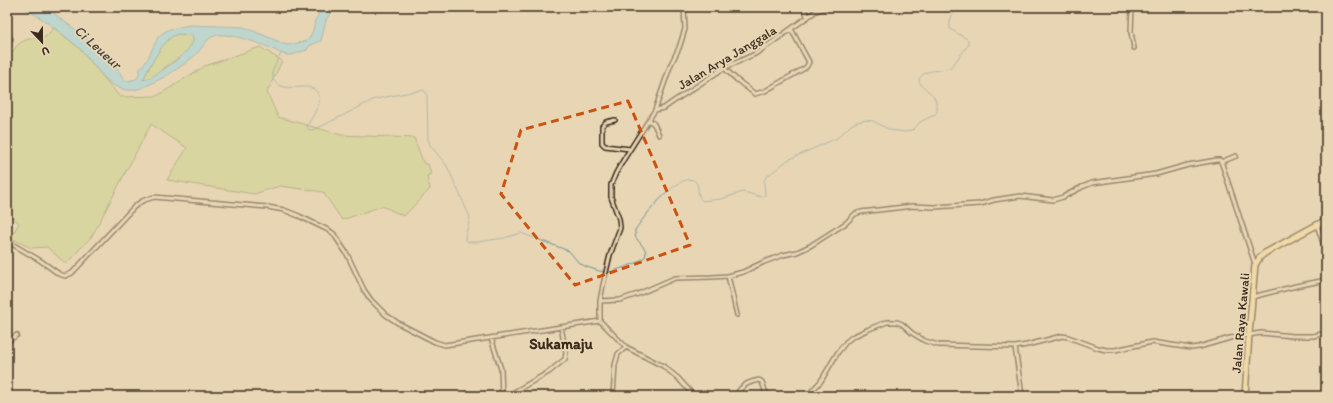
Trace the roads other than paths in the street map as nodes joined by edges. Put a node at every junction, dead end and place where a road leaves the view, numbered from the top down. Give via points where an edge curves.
1 (684, 7) edge
2 (803, 7) edge
3 (828, 7) edge
4 (1132, 7) edge
5 (808, 17) junction
6 (791, 29) junction
7 (1134, 48) dead end
8 (724, 68) junction
9 (655, 110) junction
10 (615, 120) dead end
11 (649, 120) junction
12 (659, 135) dead end
13 (630, 150) junction
14 (1236, 156) dead end
15 (1221, 162) junction
16 (1326, 220) edge
17 (1317, 225) junction
18 (7, 241) edge
19 (1326, 252) edge
20 (1255, 265) junction
21 (728, 276) junction
22 (1326, 280) edge
23 (1252, 297) junction
24 (600, 301) junction
25 (738, 315) dead end
26 (600, 321) junction
27 (561, 327) junction
28 (1249, 334) junction
29 (1326, 334) edge
30 (17, 335) dead end
31 (491, 338) junction
32 (7, 342) edge
33 (626, 347) junction
34 (1015, 347) junction
35 (502, 396) edge
36 (507, 396) edge
37 (613, 396) edge
38 (694, 396) edge
39 (737, 396) edge
40 (767, 396) edge
41 (807, 396) edge
42 (1022, 396) edge
43 (1245, 396) edge

1 - 9 street via 686,29
2 - 5 street
3 - 5 street, Jalan Arya Janggala
4 - 7 street via 1131,32
5 - 6 street, Jalan Arya Janggala
6 - 8 street, Jalan Arya Janggala via 754,54
6 - 8 street via 809,62 804,68 765,91 755,94
8 - 9 street, Jalan Arya Janggala via 664,108
9 - 11 street
10 - 13 street via 602,126 602,143 605,146
11 - 12 street
11 - 13 street
13 - 24 street via 612,185 611,197 620,224
14 - 15 street
15 - 20 street
15 - 21 street via 1217,160 1156,174 1092,183 1054,200 1020,196 978,204 913,206 861,212 804,249
16 - 17 highway, Jalan Raya Kawali
17 - 19 street
17 - 20 highway, Jalan Raya Kawali via 1265,253
18 - 31 street via 65,276 72,273 134,207 149,198 284,210 333,233 371,300 398,323 445,345
20 - 23 highway, Jalan Raya Kawali
21 - 24 street via 676,278 620,300
21 - 25 street
22 - 23 street
23 - 28 highway, Jalan Raya Kawali
24 - 26 street
26 - 27 street
26 - 33 street
27 - 31 street
27 - 36 street via 565,359 549,372
28 - 29 street
28 - 34 street via 1191,348 1152,342 1106,350 1062,336
28 - 43 highway, Jalan Raya Kawali
30 - 32 street
31 - 35 street via 500,369
33 - 37 street via 618,354 615,365
33 - 38 street via 663,366
34 - 41 street via 938,345 925,341 902,324 887,322 869,328 846,342 821,381
34 - 42 street
39 - 40 street via 742,386 759,380

